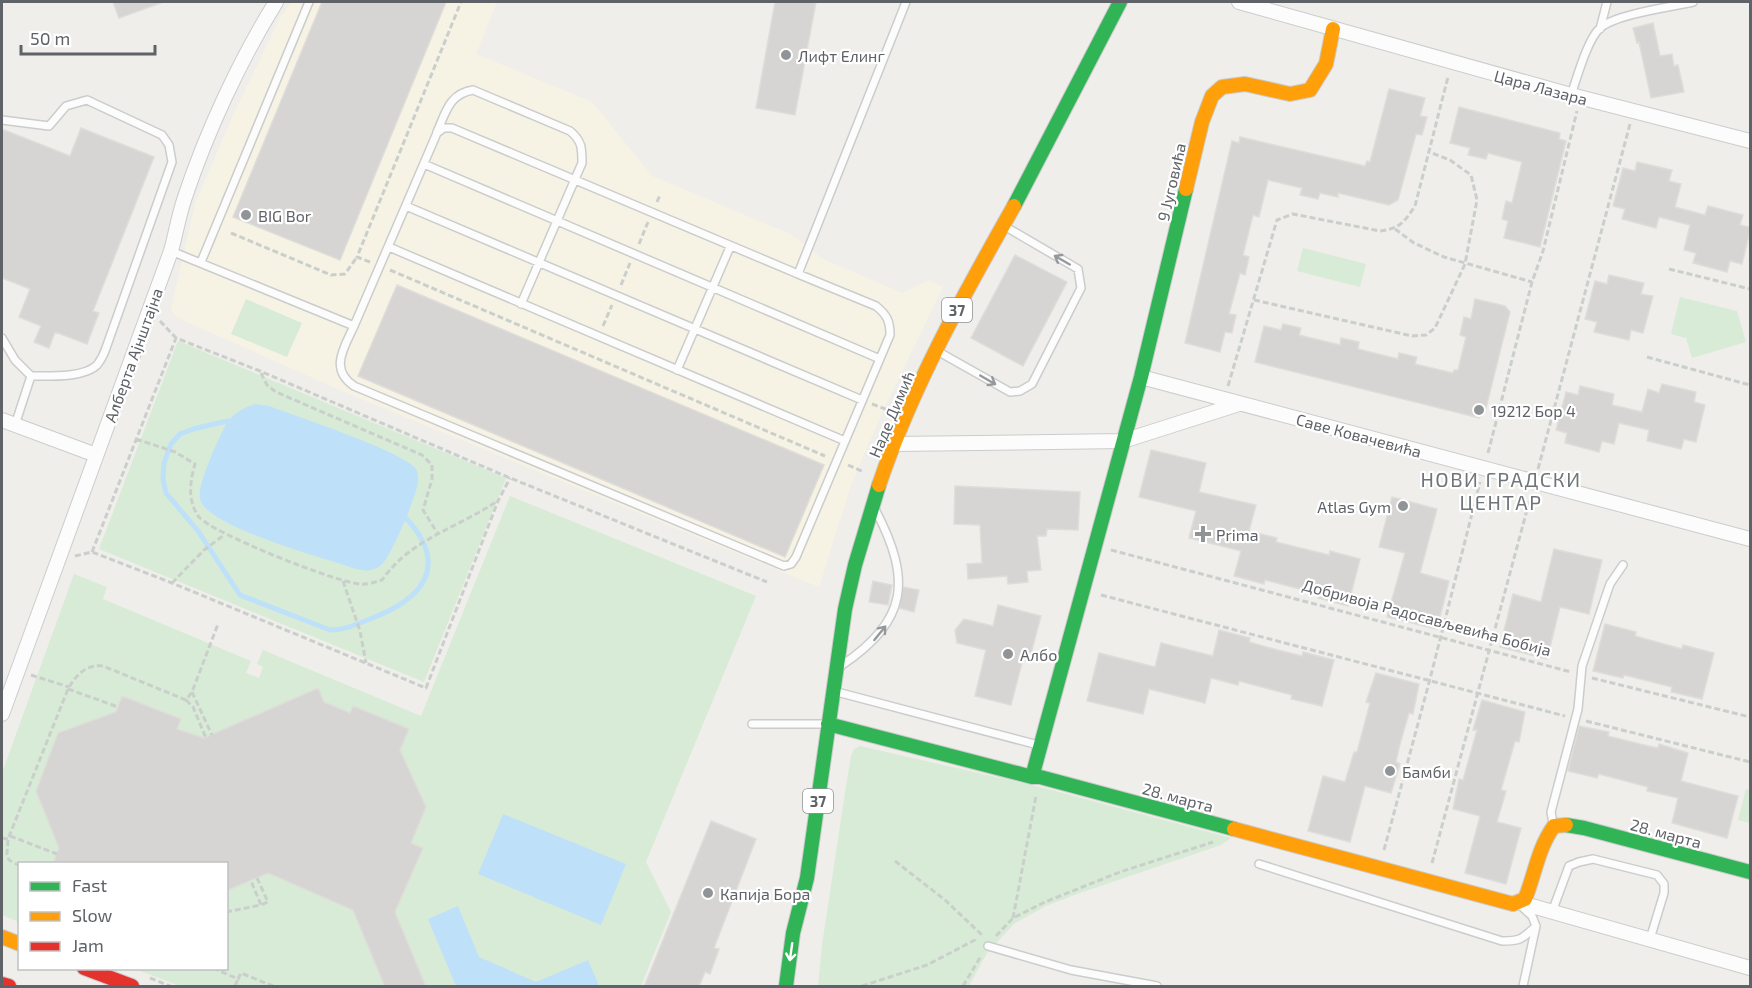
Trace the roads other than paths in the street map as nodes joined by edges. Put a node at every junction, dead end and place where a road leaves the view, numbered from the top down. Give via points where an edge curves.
1 (276, 2) edge
2 (309, 2) edge
3 (906, 2) edge
4 (1120, 2) edge
5 (1239, 2) edge
6 (1607, 2) edge
7 (1693, 2) edge
8 (1333, 29) junction
9 (1599, 29) junction
10 (1571, 96) junction
11 (2, 120) edge
12 (437, 133) junction
13 (1750, 141) edge
14 (424, 164) junction
15 (574, 181) junction
16 (406, 206) junction
17 (556, 222) junction
18 (1003, 225) junction
19 (389, 247) junction
20 (730, 247) junction
21 (171, 250) junction
22 (201, 262) junction
23 (539, 262) junction
24 (798, 274) junction
25 (712, 288) junction
26 (521, 304) junction
27 (354, 326) junction
28 (695, 329) junction
29 (2, 338) edge
30 (937, 350) junction
31 (880, 359) junction
32 (677, 370) junction
33 (31, 376) junction
34 (1141, 377) junction
35 (862, 400) junction
36 (1241, 404) junction
37 (8, 423) edge
38 (845, 441) junction
39 (1123, 441) junction
40 (895, 444) junction
41 (96, 455) junction
42 (872, 505) junction
43 (1750, 539) edge
44 (1623, 565) dead end
45 (835, 670) junction
46 (6, 687) edge
47 (832, 690) junction
48 (2, 714) edge
49 (752, 724) dead end
50 (828, 724) junction
51 (1042, 746) junction
52 (1036, 777) junction
53 (1554, 826) junction
54 (1259, 864) dead end
55 (1750, 872) edge
56 (807, 878) junction
57 (1518, 902) junction
58 (1552, 912) junction
59 (1536, 926) junction
60 (2, 937) edge
61 (807, 937) dead end
62 (1650, 939) junction
63 (18, 943) edge
64 (988, 946) road end
65 (1750, 968) edge
66 (87, 970) edge
67 (2, 984) edge
68 (9, 987) edge
69 (132, 987) edge
70 (786, 987) edge
71 (1157, 987) edge
72 (1523, 987) edge

1 - 21 street, Алберта Ајнштајна via 255,36 202,149
2 - 22 lane
3 - 24 lane
4 - 18 street, Наде Димић / 37
5 - 8 street, Цара Лазара
6 - 9 lane
7 - 9 lane via 1614,20
8 - 10 street, Цара Лазара
8 - 34 street, 9 Југовића via 1326,64 1310,90 1290,94 1245,84 1222,87 1212,96 1202,122
9 - 10 lane
10 - 13 street, Цара Лазара
11 - 33 lane via 49,126 66,106 87,100 162,135 171,156 169,173 97,365 81,373
12 - 14 lane
12 - 15 lane via 452,128
12 - 15 lane via 450,103 461,92 473,90 570,131 579,139 582,163
14 - 16 lane
14 - 17 lane
15 - 17 lane
15 - 20 lane
16 - 19 lane
16 - 23 lane
17 - 23 lane
17 - 25 lane
18 - 30 street, Наде Димић / 37
30 -> 18 lane via 1010,392 1032,384 1081,288 1078,269
19 - 26 lane
19 - 27 lane
20 - 24 lane
20 - 25 lane
21 - 22 lane
21 - 41 street, Алберта Ајнштајна
22 - 27 lane
23 - 26 lane
23 - 28 lane
24 - 31 lane via 876,306 886,314 890,336
25 - 28 lane
25 - 31 lane
26 - 32 lane
27 - 38 lane via 339,368 344,379 354,386 781,565 791,564 796,557
28 - 32 lane
28 - 35 lane
29 - 33 lane via 15,360
30 - 40 street, Наде Димић / 37
31 - 35 lane
32 - 38 lane
33 - 37 lane
34 - 36 street, Саве Ковачевића
34 - 39 street, 9 Југовића
35 - 38 lane
36 - 39 street
36 - 43 street, Саве Ковачевића
37 - 41 street
39 - 40 street
39 - 51 street
40 - 42 street, Наде Димић / 37
41 - 46 street, Алберта Ајнштајна
42 - 45 street, Наде Димић / 37 via 850,580
45 -> 42 lane via 868,647 884,630 898,592 896,557
44 - 53 lane via 1608,591 1582,666 1578,709 1551,812
45 - 47 street, Наде Димић / 37
46 - 48 street, Алберта Ајнштајна
47 - 50 street, Наде Димић / 37
47 - 51 lane
49 - 50 lane
50 - 52 street, 28. марта
50 - 56 street, Наде Димић / 37
51 - 52 street
52 - 57 street, 28. марта via 1480,896
53 - 55 street, 28. марта via 1584,828
53 - 57 street via 1544,837 1525,899
54 - 59 lane via 1502,941 1518,941
56 - 61 street, 37
56 -> 70 street, 37
57 - 58 street, 28. марта
57 - 59 lane via 1532,915
58 - 62 street, 28. марта
58 - 62 lane via 1569,866 1579,862 1593,859 1657,875 1664,884 1664,892
59 - 72 lane
60 - 63 street
62 - 65 street, 28. марта
64 - 71 lane via 1071,970
66 - 69 street
67 - 68 street

